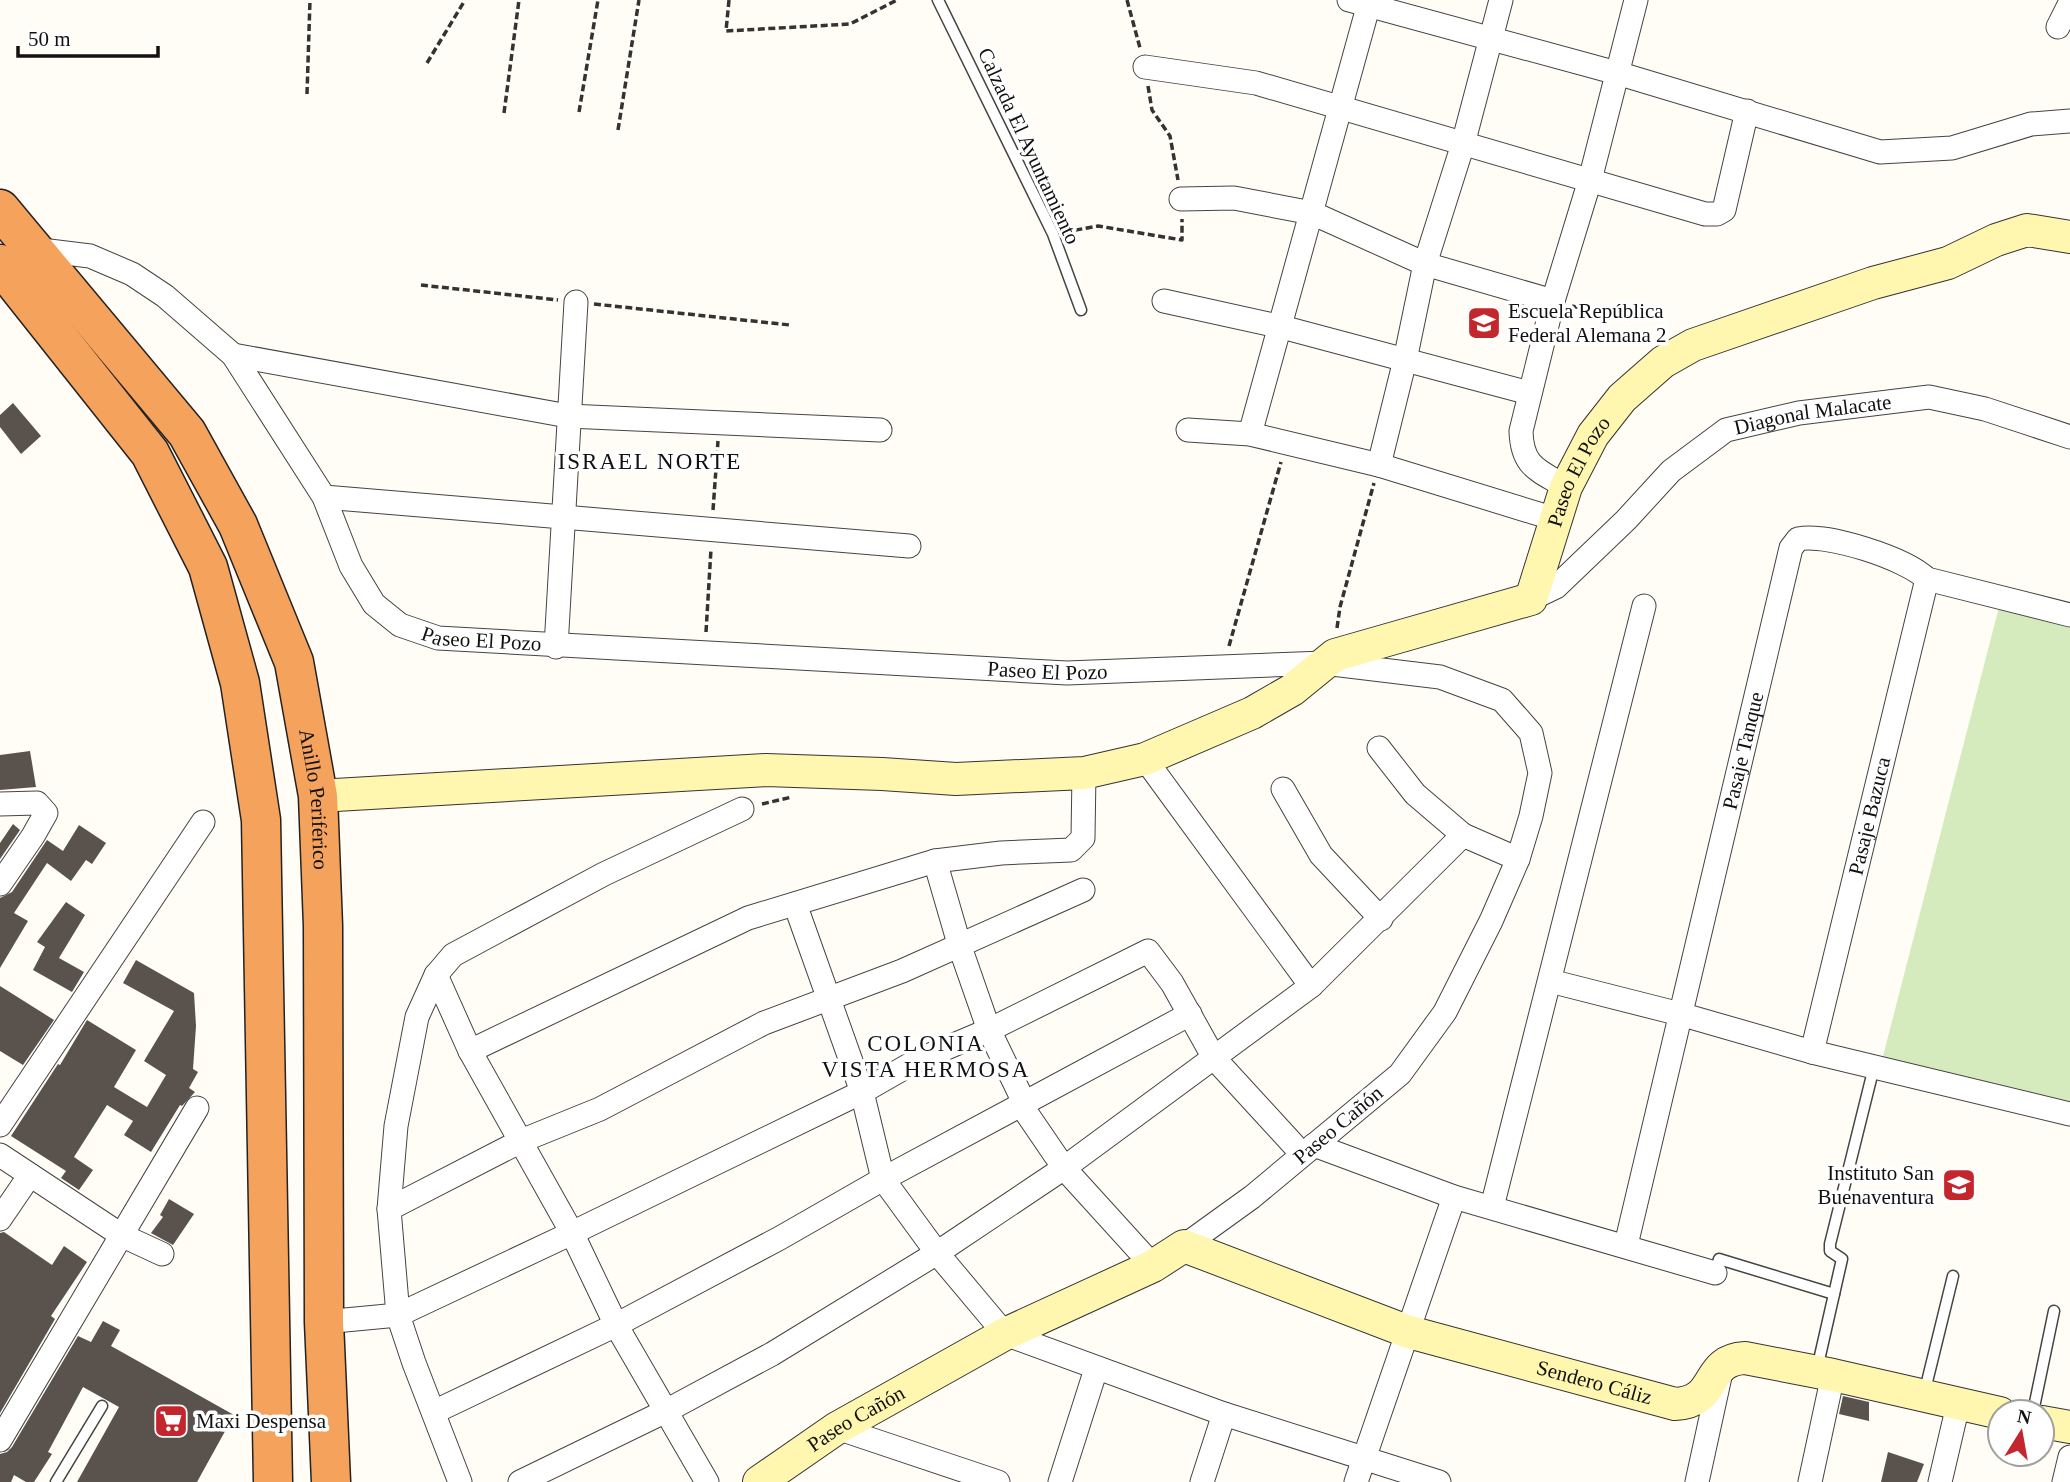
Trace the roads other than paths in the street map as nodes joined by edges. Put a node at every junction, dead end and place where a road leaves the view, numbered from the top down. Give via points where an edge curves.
1 (938, 0) edge
2 (1501, 0) edge
3 (1636, 0) edge
4 (1362, 1) edge
5 (2070, 3) edge
6 (2058, 27) dead end
7 (1490, 40) junction
8 (1145, 67) road end
9 (1617, 73) junction
10 (1340, 106) junction
11 (1746, 111) junction
12 (2070, 121) edge
13 (1463, 144) junction
14 (1590, 180) junction
15 (1181, 199) road end
16 (0, 209) edge
17 (1312, 213) junction
18 (2070, 237) edge
19 (17, 256) edge
20 (1425, 264) junction
21 (1164, 301) dead end
22 (1553, 301) junction
23 (576, 302) road end
24 (1081, 310) dead end
25 (1278, 326) junction
26 (233, 355) junction
27 (1405, 360) junction
28 (1529, 393) junction
29 (568, 416) junction
30 (880, 430) dead end
31 (1188, 430) dead end
32 (1250, 434) junction
33 (2070, 437) edge
34 (1379, 465) junction
35 (1566, 487) junction
36 (324, 497) junction
37 (563, 515) junction
38 (1555, 519) junction
39 (909, 545) dead end
40 (1927, 579) junction
41 (1531, 599) junction
42 (1644, 606) dead end
43 (2070, 615) edge
44 (556, 647) junction
45 (1329, 659) junction
46 (1379, 748) dead end
47 (1145, 759) junction
48 (1084, 773) junction
49 (1283, 789) dead end
50 (317, 796) junction
51 (0, 804) edge
52 (742, 809) dead end
53 (202, 822) dead end
54 (1463, 835) junction
55 (1518, 859) junction
56 (935, 861) junction
57 (0, 884) edge
58 (1083, 890) dead end
59 (795, 904) junction
60 (1381, 919) junction
61 (960, 947) junction
62 (436, 975) junction
63 (1550, 981) junction
64 (1311, 986) junction
65 (828, 999) junction
66 (1190, 1014) junction
67 (1680, 1014) junction
68 (989, 1030) junction
69 (470, 1051) junction
70 (1812, 1052) junction
71 (1214, 1058) junction
72 (1874, 1067) junction
73 (862, 1092) junction
74 (1021, 1105) junction
75 (197, 1108) dead end
76 (2070, 1114) edge
77 (0, 1125) edge
78 (520, 1141) junction
79 (1308, 1150) junction
80 (0, 1155) edge
81 (1064, 1168) junction
82 (30, 1175) junction
83 (268, 1177) junction
84 (325, 1178) junction
85 (883, 1179) junction
86 (1454, 1197) junction
87 (1492, 1207) junction
88 (389, 1209) junction
89 (0, 1219) edge
90 (572, 1233) junction
91 (121, 1235) junction
92 (1626, 1245) junction
93 (1184, 1246) junction
94 (937, 1253) junction
95 (162, 1254) dead end
96 (1153, 1266) junction
97 (1715, 1273) joint
98 (1953, 1276) dead end
99 (1834, 1294) junction
100 (2054, 1311) dead end
101 (398, 1315) junction
102 (324, 1322) junction
103 (617, 1325) junction
104 (1409, 1332) junction
105 (1005, 1334) junction
106 (1723, 1364) junction
107 (1096, 1369) junction
108 (1825, 1374) junction
109 (1923, 1397) junction
110 (2036, 1398) edge
111 (1958, 1405) junction
112 (102, 1406) dead end
113 (1986, 1410) edge
114 (666, 1411) junction
115 (434, 1412) junction
116 (1224, 1415) junction
117 (837, 1428) junction
118 (0, 1440) edge
119 (2070, 1457) edge
120 (1366, 1458) junction
121 (56, 1482) edge
122 (273, 1482) edge
123 (331, 1482) edge
124 (460, 1482) edge
125 (520, 1482) edge
126 (707, 1482) edge
127 (759, 1482) edge
128 (998, 1482) edge
129 (1060, 1482) edge
130 (1202, 1482) edge
131 (1356, 1482) edge
132 (1439, 1482) edge
133 (1697, 1482) edge
134 (1810, 1482) edge
135 (1940, 1482) edge
136 (2064, 1482) edge

1 - 24 lane, Calzada El Ayuntamiento via 1053,234
2 - 7 street
3 - 9 street
4 - 7 street
4 - 10 street
5 - 6 street
7 - 9 street
7 - 13 street
8 - 10 street via 1256,83
9 - 11 street
9 - 14 street
10 - 13 street
10 - 17 street
11 - 12 street via 1880,152 1952,148 2031,124
11 - 14 street via 1724,209 1717,214
13 - 14 street
13 - 20 street
14 - 22 street
15 - 17 street via 1234,198
16 - 19 highway, Anillo Periférico
17 - 20 street
17 - 25 street
18 - 35 street, Paseo El Pozo via 2027,230 1948,263 1873,283 1693,345 1663,362 1622,398 1593,435
19 - 26 street, Paseo El Pozo via 90,256 132,274
19 - 50 highway, Anillo Periférico via 187,433 238,525 294,662
19 - 83 highway, Anillo Periférico via 150,453 208,567 240,683 261,820
20 - 22 street
20 - 27 street
21 - 25 street
22 - 28 street
23 - 29 street
25 - 27 street
25 - 32 street
26 - 29 street
26 - 36 street, Paseo El Pozo
27 - 28 street
27 - 34 street
28 - 35 street via 1521,447 1530,466
29 - 30 street
29 - 37 street
31 - 32 street
32 - 34 street
33 - 41 street, Diagonal Malacate via 1985,409 1929,397 1799,413 1726,430 1671,471 1556,587
34 - 38 street
35 - 38 street, Paseo El Pozo
36 - 37 street
36 - 44 street, Paseo El Pozo via 351,566 374,604 400,625 438,638
37 - 39 street
37 - 44 street
38 - 41 street, Paseo El Pozo
40 - 43 street, Pasaje Tanque
40 - 67 street, Pasaje Tanque via 1889,556 1824,540 1798,539 1791,548
40 - 70 street, Pasaje Bazuca
41 - 45 street, Paseo El Pozo
42 - 63 street
44 - 45 street, Paseo El Pozo via 1067,673
45 - 47 street via 1292,690 1252,713
45 - 55 street, Paseo Cañón via 1440,677 1502,700 1531,733 1540,773
46 - 54 street via 1415,794
47 - 48 street
47 - 64 street
48 - 50 street via 956,779 766,770
48 - 56 street via 1083,838 1071,850
49 - 60 street via 1321,855
50 - 84 highway, Anillo Periférico
51 - 57 street via 37,803 46,813
52 - 62 street via 480,939 453,954
53 - 77 street
54 - 55 street
54 - 60 street
55 - 79 street, Paseo Cañón via 1445,1012 1400,1074
56 - 59 street
56 - 61 street
58 - 61 street
59 - 65 street
59 - 69 street via 748,918
60 - 64 street
61 - 65 street
61 - 68 street
62 - 69 street
62 - 88 street via 417,1017 396,1126
63 - 67 street
63 - 87 street
64 - 71 street
65 - 73 street
65 - 78 street via 764,1023 600,1109
66 - 68 street via 1148,951
66 - 71 street
66 - 74 street
67 - 70 street
67 - 92 street, Pasaje Tanque
68 - 73 street via 918,1060
68 - 74 street
69 - 78 street
70 - 72 street
71 - 79 street
71 - 81 street
72 - 76 street
72 - 99 lane via 1830,1244 1830,1251 1842,1259
73 - 85 street
73 - 90 street
74 - 81 street
74 - 85 street
75 - 91 street
78 - 88 street
78 - 90 street
79 - 86 street
79 - 93 street, Paseo Cañón
80 - 82 street
81 - 94 street
81 - 96 street
82 - 89 street
82 - 91 street
83 - 84 highway via 276,1164 289,1157 317,1165
83 - 122 highway, Anillo Periférico
84 - 102 highway, Anillo Periférico
85 - 94 street
85 - 103 street
86 - 87 street
86 - 104 street
87 - 92 street
88 - 101 street
90 - 101 street
90 - 103 street
91 - 95 street
91 - 118 street
92 - 97 street
93 - 96 street, Paseo Cañón
93 - 104 street, Sendero Cáliz
94 - 105 street
94 - 114 street via 772,1354
96 - 105 street, Paseo Cañón
97 - 99 lane via 1719,1259
98 - 109 lane
99 - 108 lane
100 - 110 lane
101 - 102 street
101 - 115 street
102 - 123 highway, Anillo Periférico
103 - 114 street
103 - 115 street
104 - 106 street, Sendero Cáliz via 1675,1404 1700,1397
104 - 120 street
105 - 107 street
105 - 117 street, Paseo Cañón
106 - 108 street via 1745,1358
106 - 133 street
107 - 116 street
107 - 129 street
108 - 109 street
108 - 134 street
109 - 111 street
111 - 113 street
111 - 135 street
112 - 121 lane
114 - 125 street
114 - 126 street
115 - 124 street
116 - 120 street
116 - 130 street
117 - 127 street, Paseo Cañón
117 - 128 street
119 - 136 street
120 - 131 street
120 - 132 street

